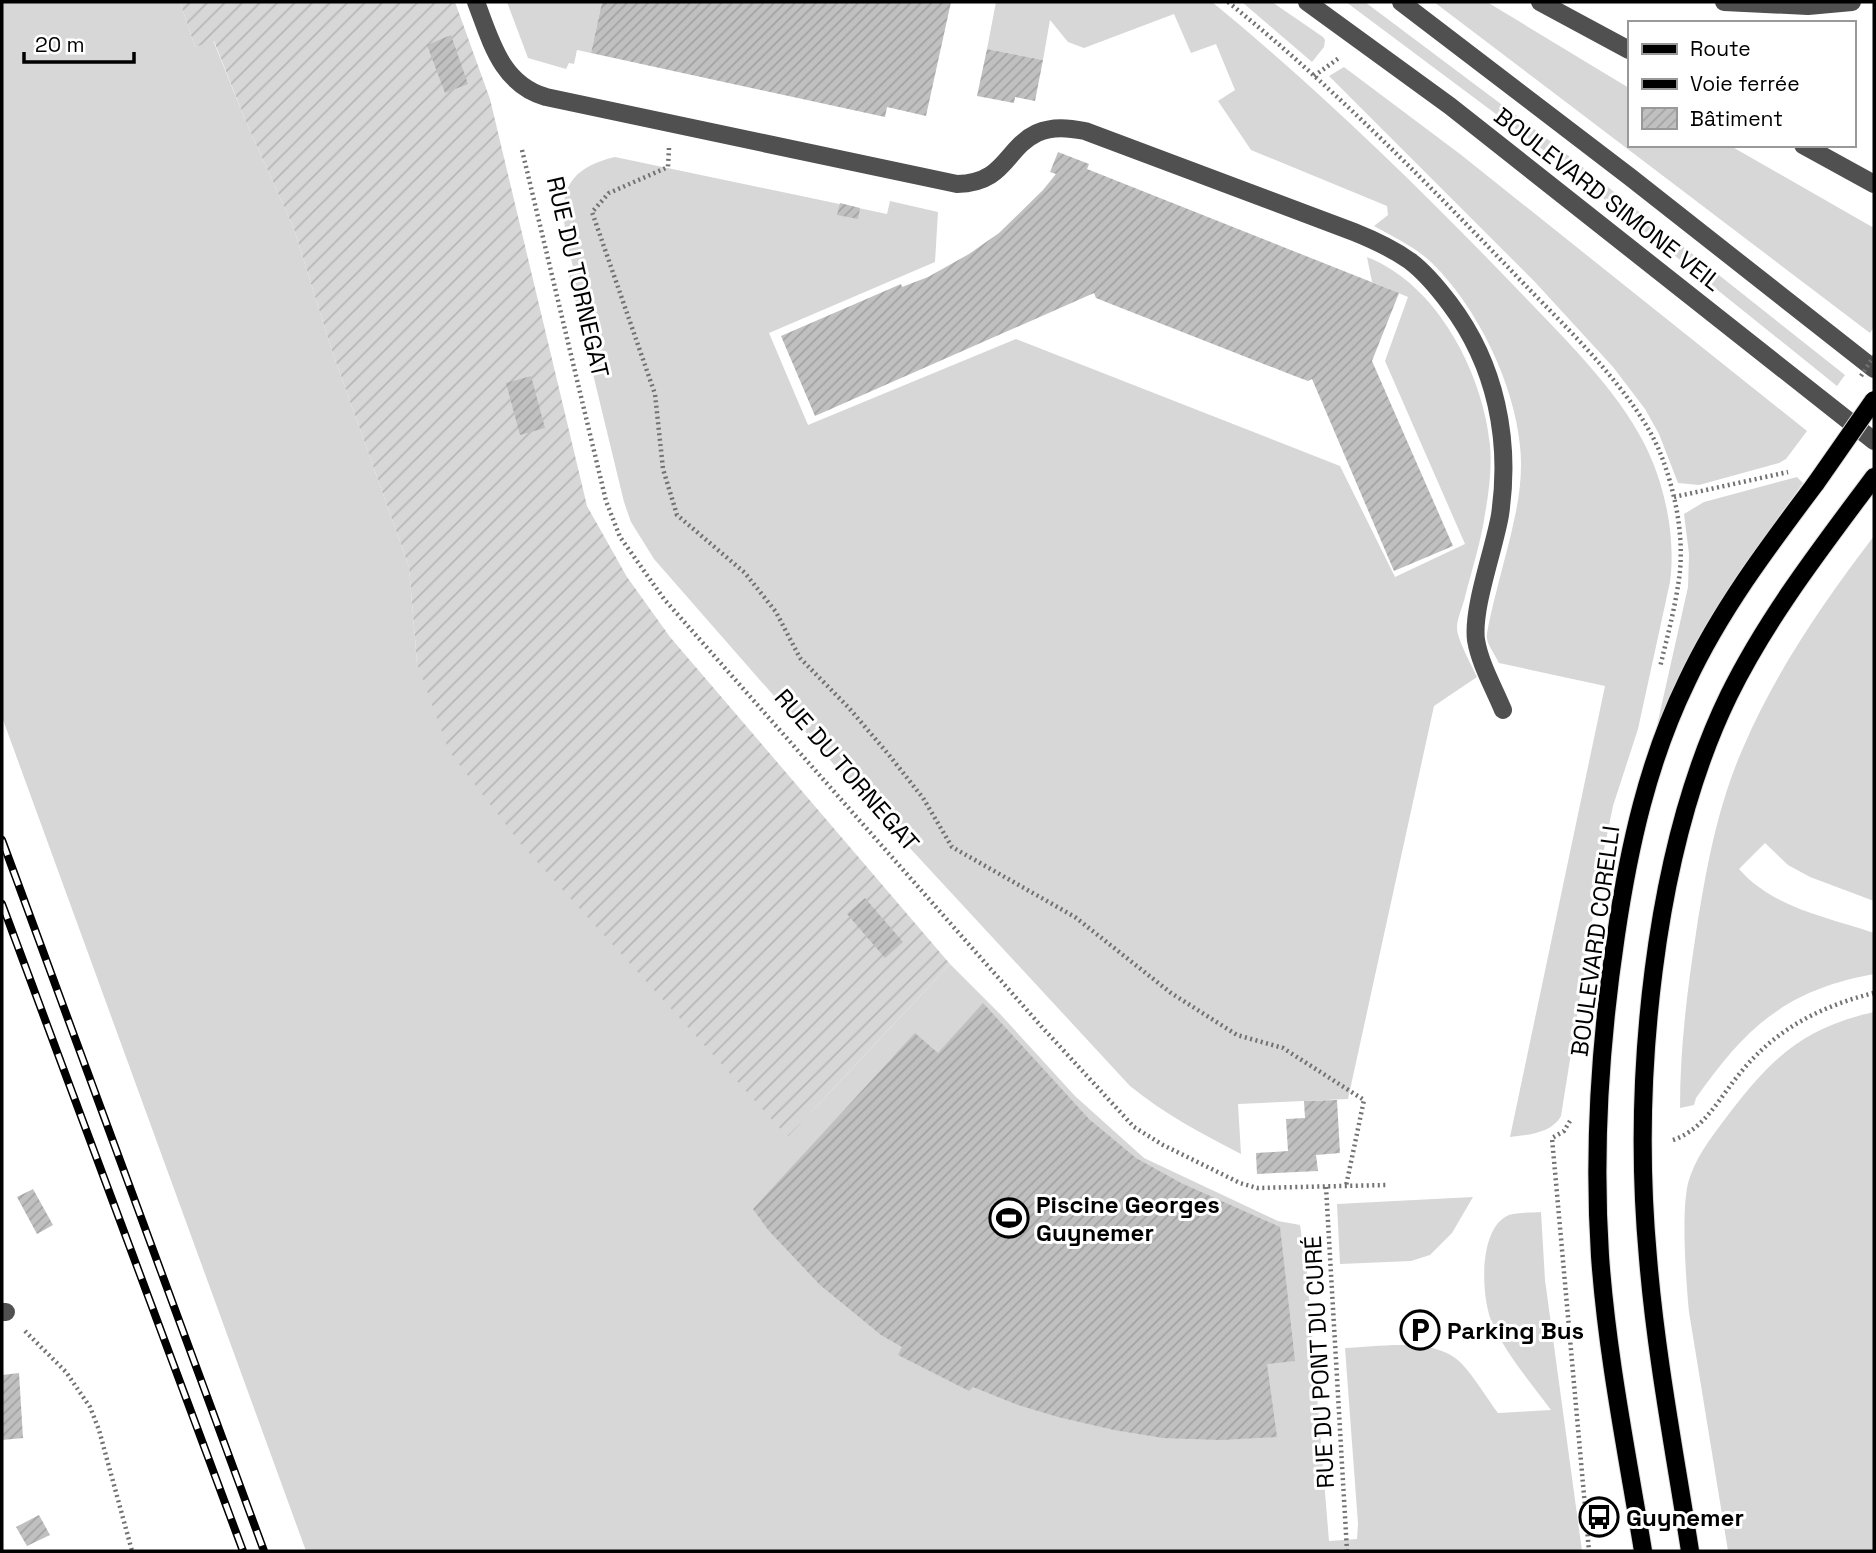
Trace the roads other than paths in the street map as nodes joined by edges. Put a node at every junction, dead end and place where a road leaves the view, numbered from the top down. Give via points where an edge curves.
1 (476, 2) edge
2 (1307, 2) edge
3 (1401, 2) edge
4 (1540, 2) edge
5 (1724, 2) edge
6 (1852, 2) edge
7 (1628, 49) edge
8 (1807, 147) edge
9 (1874, 184) edge
10 (1874, 369) edge
11 (1874, 400) edge
12 (1874, 440) edge
13 (1874, 477) edge
14 (1503, 710) dead end
15 (1643, 1551) edge
16 (1690, 1551) edge

1 - 14 street via 505,70 525,88 546,97 945,183 967,184 998,170 1037,133 1060,128 1085,131 1376,241 1411,262 1458,314 1476,344 1498,409 1502,500 1476,629 1479,653
2 - 12 street, BOULEVARD SIMONE VEIL via 1469,121
3 - 10 street, BOULEVARD SIMONE VEIL
4 - 7 street
5 - 6 street via 1808,6
8 - 9 street
11 - 15 main road, BOULEVARD CORELLI, bridge via 1726,608 1678,699 1643,798 1620,910 1602,1043 1597,1126 1599,1222 1608,1333
13 - 16 main road via 1793,587 1717,721 1682,823 1657,954 1645,1079 1647,1255

